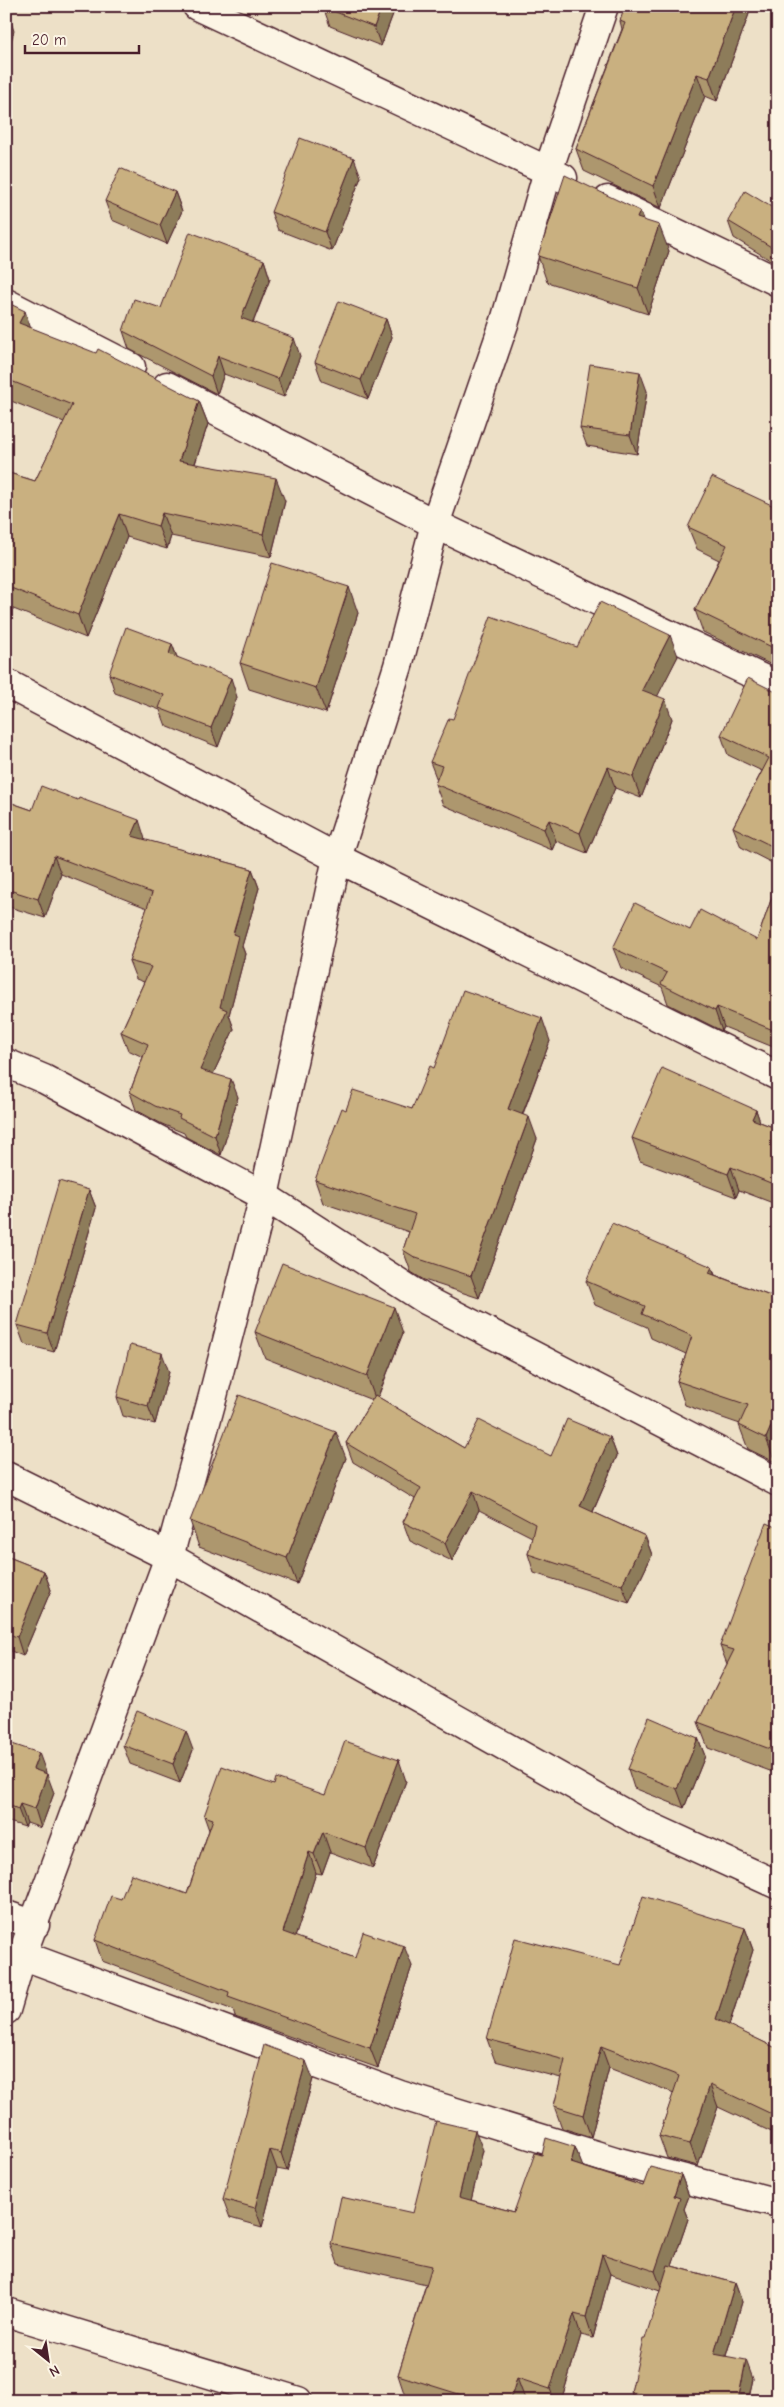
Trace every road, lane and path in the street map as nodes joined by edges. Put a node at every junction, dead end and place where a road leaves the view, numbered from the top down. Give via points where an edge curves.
1 (197, 6) edge
2 (604, 6) edge
3 (548, 170) junction
4 (778, 282) edge
5 (6, 303) edge
6 (435, 524) junction
7 (6, 683) edge
8 (778, 686) edge
9 (337, 858) junction
10 (6, 1063) edge
11 (778, 1076) edge
12 (264, 1196) junction
13 (6, 1476) edge
14 (778, 1482) edge
15 (169, 1557) junction
16 (778, 1885) edge
17 (6, 1915) edge
18 (35, 1925) junction
19 (22, 1955) junction
20 (6, 2010) edge
21 (778, 2203) edge
22 (6, 2312) edge
23 (298, 2401) edge

1 - 3 street
2 - 3 street
3 - 4 street
3 - 6 street via 505,321
5 - 6 street
6 - 8 street
6 - 9 street via 398,666
7 - 9 street
9 - 11 street
9 - 12 street
10 - 12 street via 44,1079
12 - 14 street via 426,1300
12 - 15 street
13 - 15 street
15 - 16 street via 636,1820
15 - 18 street
17 - 18 street
18 - 19 street
19 - 20 street
19 - 21 street via 400,2095 615,2161
22 - 23 street

